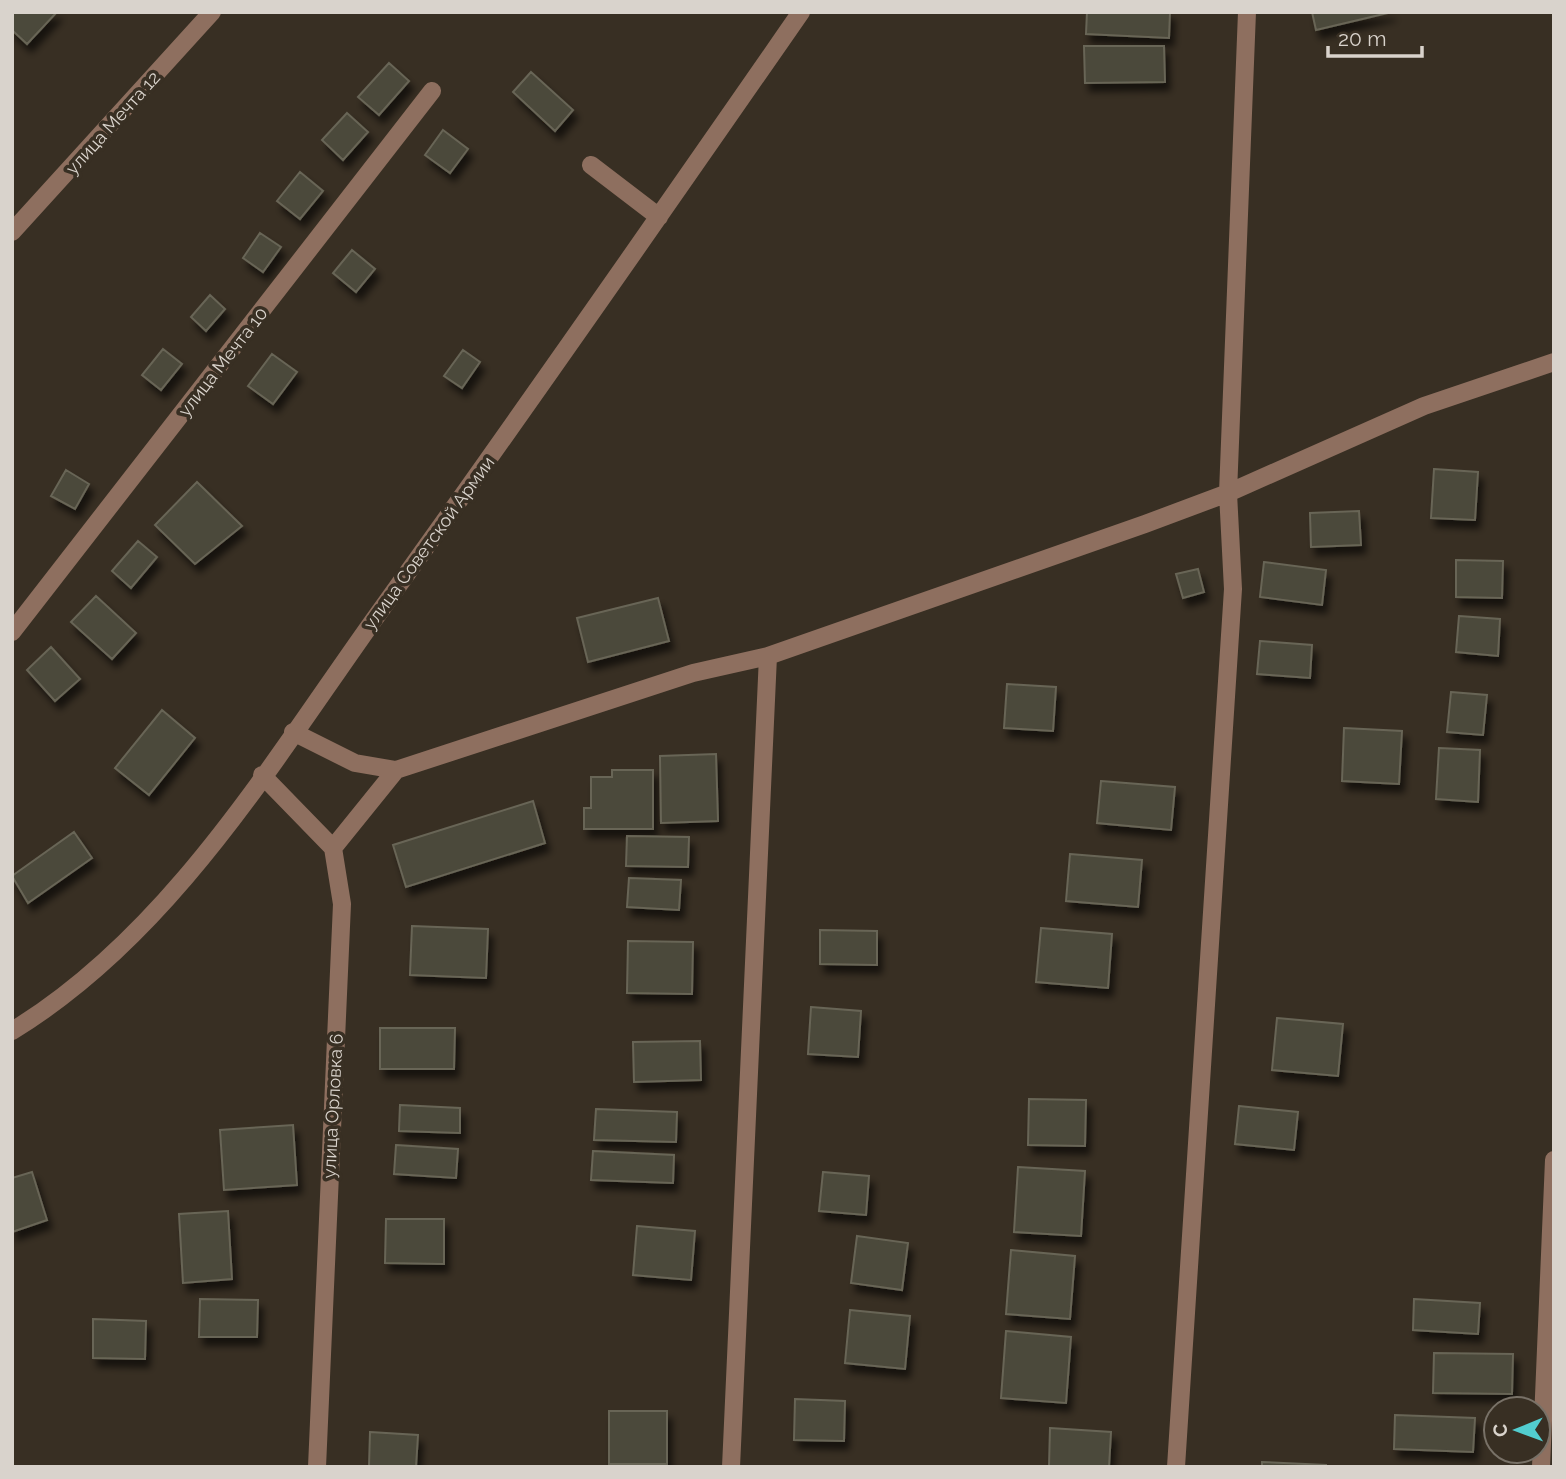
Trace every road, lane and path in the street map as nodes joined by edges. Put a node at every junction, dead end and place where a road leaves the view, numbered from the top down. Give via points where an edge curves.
1 (212, 12) edge
2 (801, 12) edge
3 (1247, 12) edge
4 (432, 91) dead end
5 (591, 166) dead end
6 (659, 217) junction
7 (12, 232) edge
8 (1554, 362) edge
9 (1228, 494) junction
10 (12, 632) edge
11 (768, 656) junction
12 (293, 732) junction
13 (396, 770) junction
14 (262, 775) junction
15 (333, 848) junction
16 (12, 1031) edge
17 (1554, 1160) edge
18 (317, 1467) edge
19 (731, 1467) edge
20 (1176, 1467) edge
21 (1541, 1467) edge

1 - 7 street, улица Мечта 12
2 - 6 street, улица Советской Армии
3 - 9 street
4 - 10 street, улица Мечта 10
5 - 6 street
6 - 12 street, улица Советской Армии
8 - 9 street via 1424,407
9 - 11 street
9 - 20 street via 1233,589
11 - 13 street via 693,673
11 - 19 street
12 - 13 street via 355,763
12 - 14 street, улица Советской Армии
13 - 15 street
14 - 15 street
14 - 16 street, улица Советской Армии via 165,904 109,960 47,1010
15 - 18 street, улица Орловка 6 via 342,904
17 - 21 street

